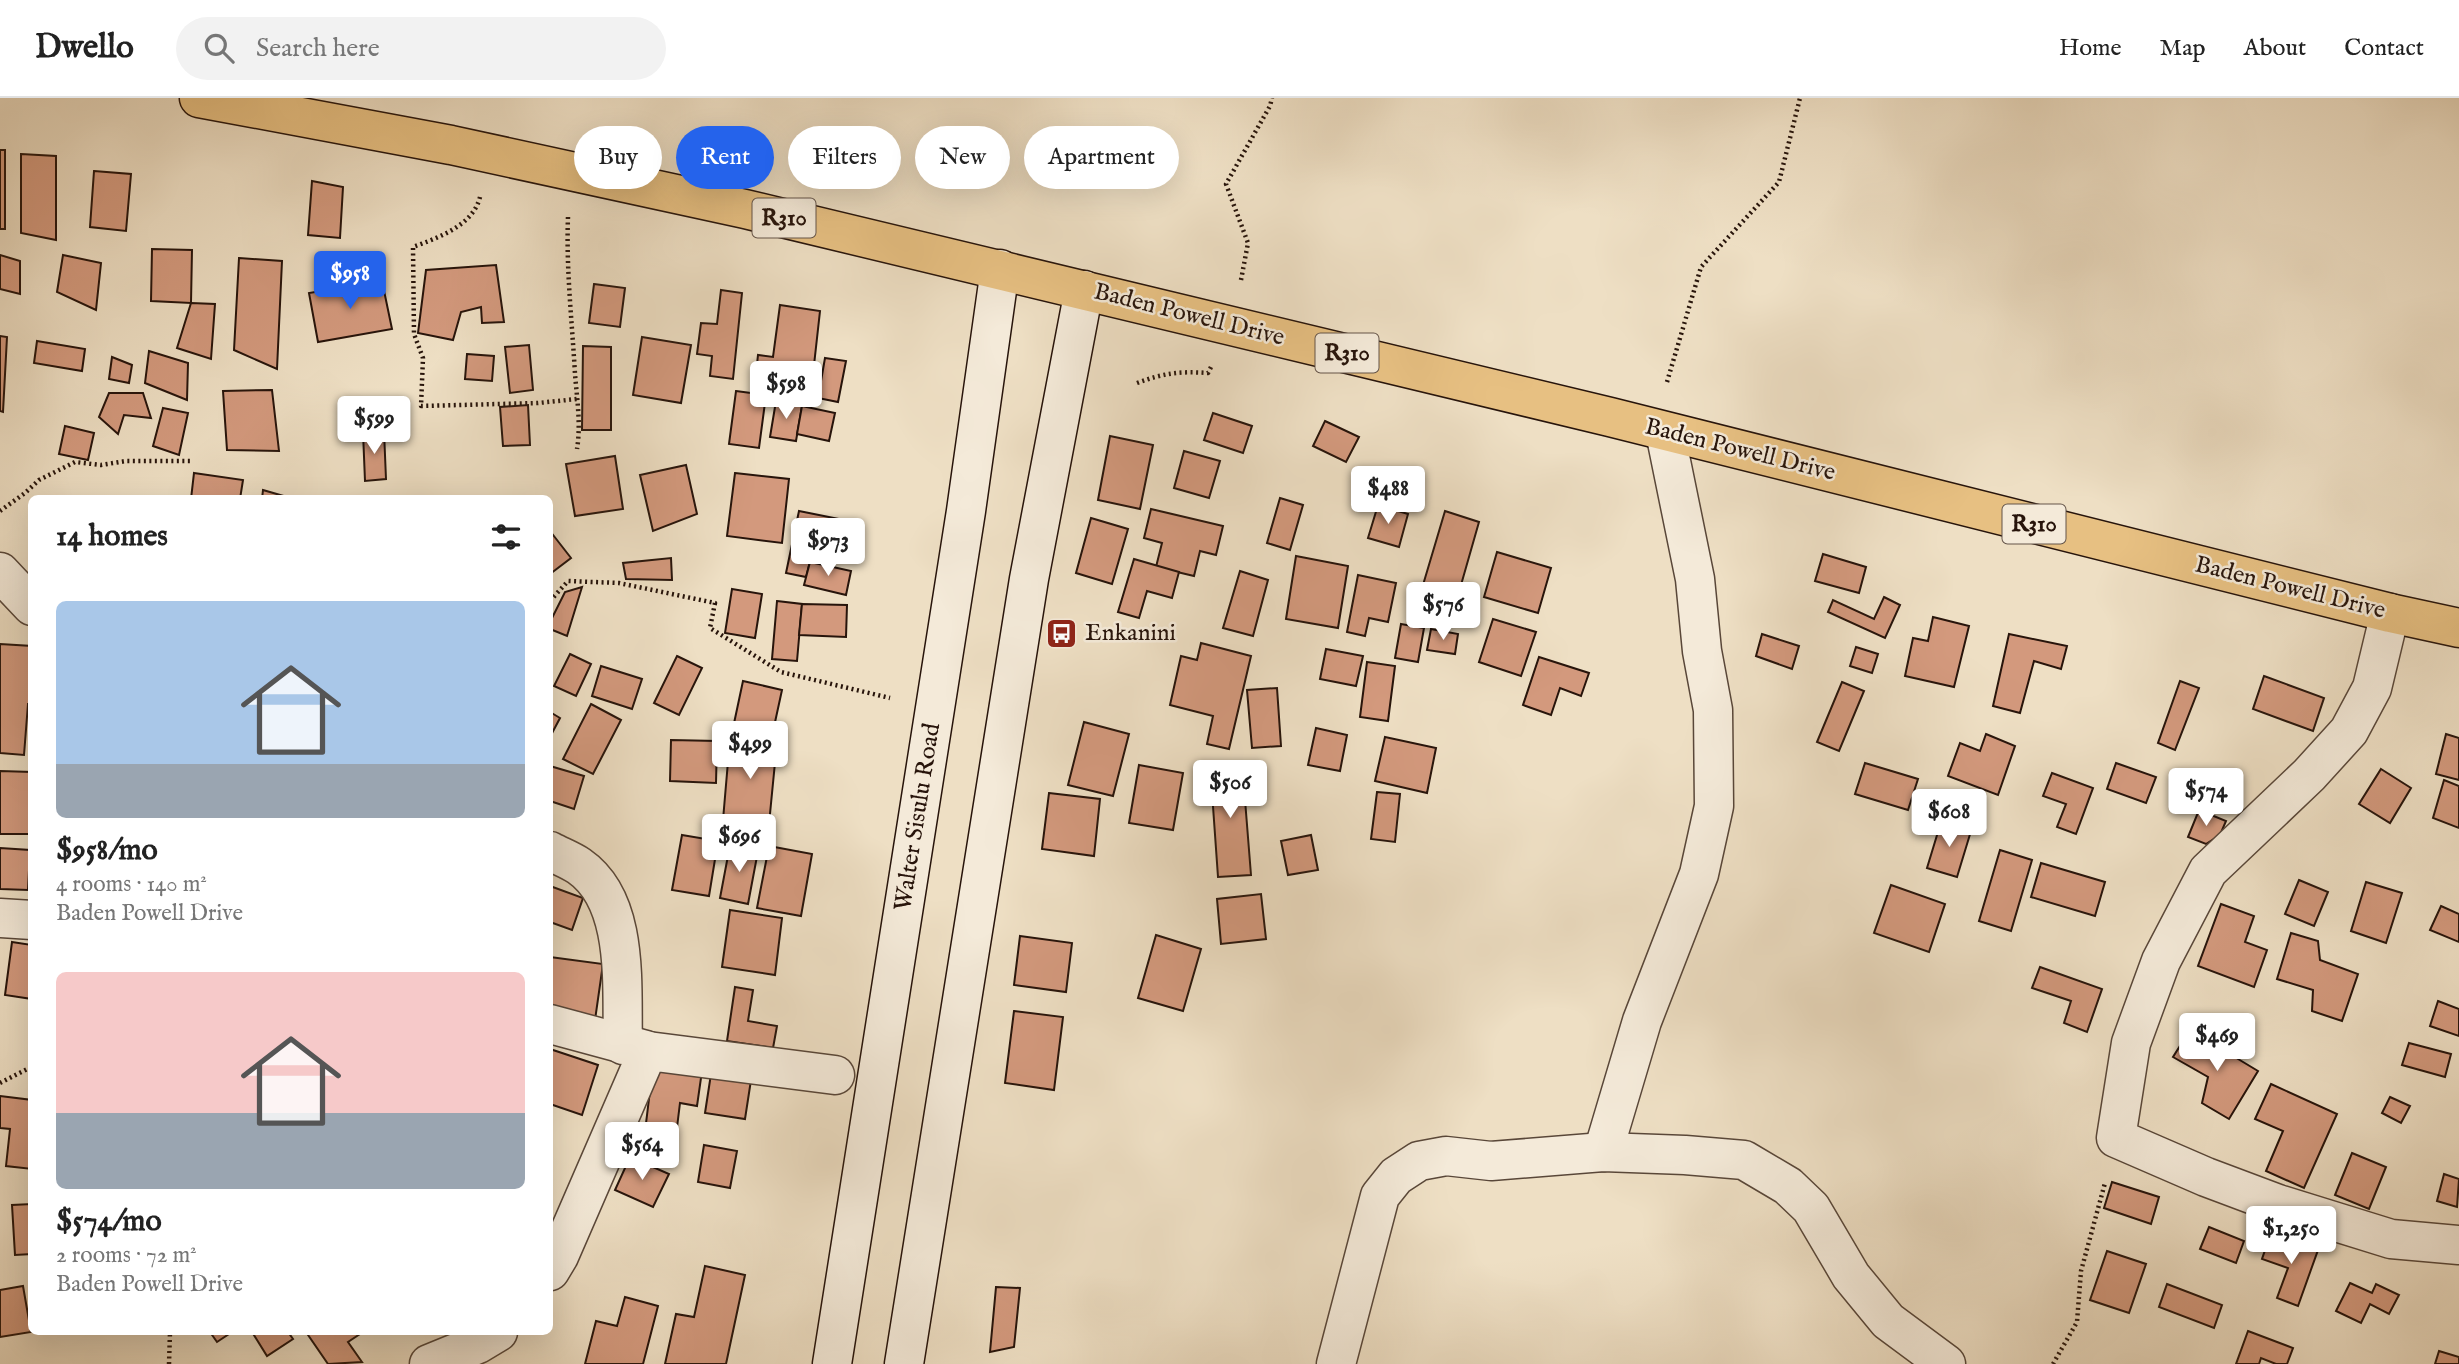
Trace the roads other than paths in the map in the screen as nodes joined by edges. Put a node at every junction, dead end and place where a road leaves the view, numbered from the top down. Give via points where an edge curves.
1 (199, 98) edge
2 (1000, 269) junction
3 (1084, 290) junction
4 (1665, 432) junction
5 (0, 572) edge
6 (28, 602) edge
7 (2390, 613) junction
8 (2459, 628) edge
9 (553, 852) edge
10 (0, 918) edge
11 (28, 920) edge
12 (553, 1025) edge
13 (635, 1048) junction
14 (835, 1075) dead end
15 (1603, 1152) junction
16 (2459, 1245) edge
17 (553, 1266) edge
18 (493, 1335) edge
19 (429, 1364) edge
20 (832, 1364) edge
21 (904, 1364) edge
22 (1336, 1364) edge
23 (1946, 1364) edge

1 - 2 main road, Baden Powell Drive / R310 via 490,153
2 - 3 main road, Baden Powell Drive / R310
2 - 20 street, Walter Sisulu Road via 967,511
3 - 4 main road, Baden Powell Drive / R310
3 - 21 street via 1029,579
4 - 7 main road, Baden Powell Drive / R310
4 - 15 street via 1695,579 1713,710 1713,806 1699,874 1642,1021
5 - 6 street
7 - 8 main road, Baden Powell Drive / R310
7 - 16 street via 2372,688 2348,731 2269,815 2208,871 2161,961 2131,1043 2116,1138 2278,1204 2391,1239
9 - 13 street via 580,866 601,888 613,912
10 - 11 street
12 - 13 street
13 - 14 street
13 - 17 street
15 - 22 street via 1492,1161 1446,1156 1419,1161 1396,1176 1380,1196
15 - 23 street via 1744,1160 1788,1186 1811,1208 1851,1276 1888,1321
18 - 19 street

